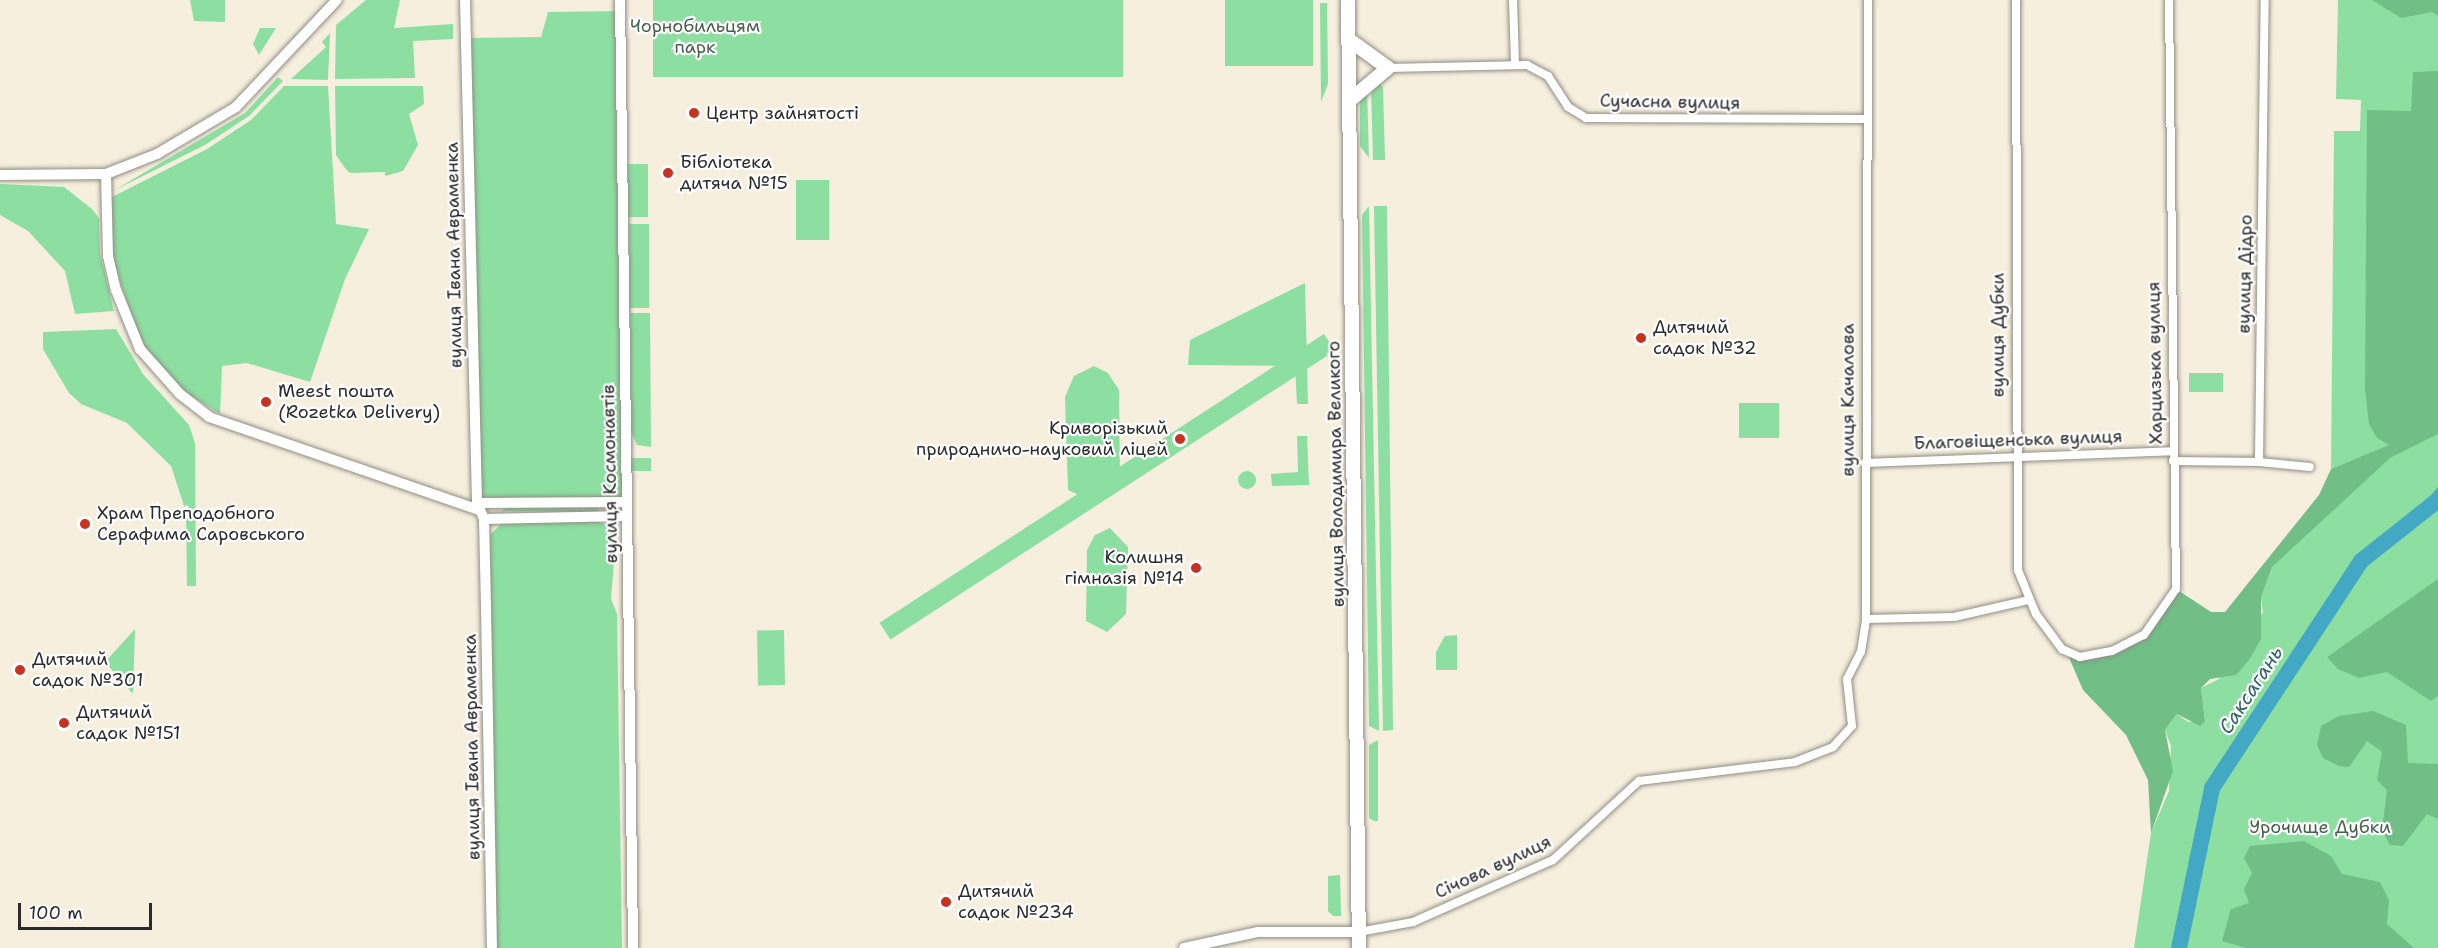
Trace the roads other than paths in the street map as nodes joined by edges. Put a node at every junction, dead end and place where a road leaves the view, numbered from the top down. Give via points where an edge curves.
1 (337, 0) edge
2 (465, 0) edge
3 (620, 0) edge
4 (1348, 0) edge
5 (1513, 0) edge
6 (1868, 0) edge
7 (2016, 0) edge
8 (2169, 0) edge
9 (2265, 0) edge
10 (1348, 39) junction
11 (1515, 64) junction
12 (1388, 68) junction
13 (1348, 101) junction
14 (1866, 119) junction
15 (106, 174) junction
16 (0, 175) edge
17 (2172, 451) junction
18 (2016, 456) junction
19 (2173, 461) junction
20 (2259, 462) junction
21 (1865, 463) junction
22 (2310, 467) dead end
23 (627, 502) junction
24 (480, 510) junction
25 (627, 516) junction
26 (2028, 600) junction
27 (1866, 619) junction
28 (2068, 655) joint
29 (1795, 762) joint
30 (1359, 932) junction
31 (492, 948) edge
32 (633, 948) edge
33 (1184, 948) edge
34 (1359, 948) edge

1 - 15 street via 236,107 167,149
2 - 24 street, вулиця Івана Авраменка
3 - 23 street, вулиця Космонавтів
4 - 10 main road, вулиця Володимира Великого
5 - 11 street
6 - 14 street, вулиця Качалова
7 - 18 street, вулиця Дубки
8 - 17 street, Харцизька вулиця
9 - 20 street, вулиця Дідро
10 - 12 main road
10 - 13 main road, вулиця Володимира Великого
11 - 12 street, Сучасна вулиця
11 - 14 street, Сучасна вулиця via 1548,75 1568,107 1586,118
12 - 13 main road
13 - 30 main road, вулиця Володимира Великого
14 - 21 street, вулиця Качалова
15 - 16 street
15 - 24 street via 108,256 116,290 140,349 180,394 209,417
17 - 18 street, Благовіщенська вулиця
17 - 19 street, Харцизька вулиця
18 - 21 street, Благовіщенська вулиця
18 - 26 street, вулиця Дубки via 2018,570
19 - 20 street
19 - 28 street, Харцизька вулиця via 2176,589 2168,604 2153,626 2125,647 2098,655
20 - 22 street
21 - 27 street, вулиця Качалова
23 - 24 street
23 - 25 street, вулиця Космонавтів
24 - 25 street
24 - 31 street, вулиця Івана Авраменка
25 - 32 street, вулиця Космонавтів
26 - 27 street via 1954,617
26 - 28 street, вулиця Дубки
27 - 29 street, вулиця Качалова via 1861,652 1848,679 1852,726 1833,747
29 - 30 street, Січова вулиця via 1640,781 1553,860 1413,922
30 - 33 street via 1258,932
30 - 34 main road, вулиця Володимира Великого

